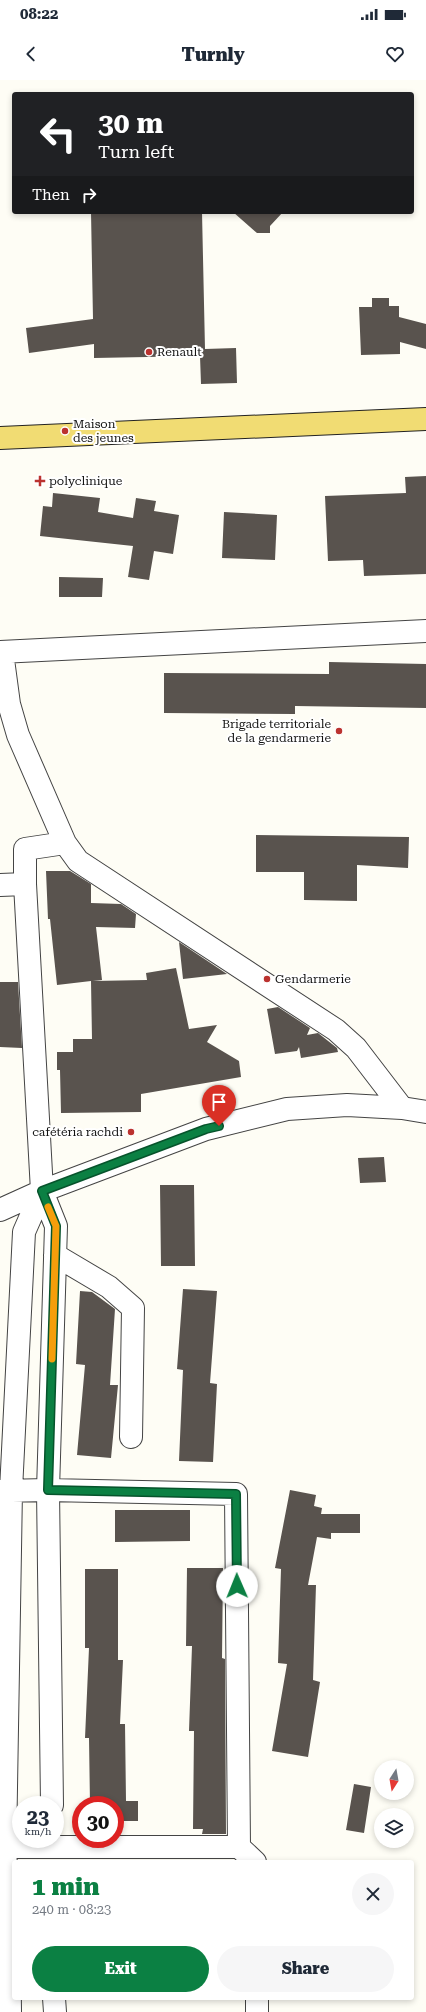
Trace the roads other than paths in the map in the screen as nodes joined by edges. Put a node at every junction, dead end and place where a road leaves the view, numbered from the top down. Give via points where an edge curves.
1 (426, 419) edge
2 (0, 438) edge
3 (426, 631) edge
4 (1, 652) edge
5 (65, 843) junction
6 (25, 884) junction
7 (0, 885) edge
8 (402, 1108) junction
9 (426, 1112) edge
10 (42, 1191) junction
11 (0, 1210) edge
12 (55, 1255) junction
13 (131, 1437) dead end
14 (6, 1490) edge
15 (48, 1490) junction
16 (52, 1796) edge
17 (5, 1847) junction
18 (239, 1848) junction
19 (52, 1850) edge
20 (253, 1860) edge
21 (8, 1927) edge
22 (54, 2000) edge
23 (257, 2000) edge
24 (10, 2012) edge
25 (55, 2012) edge
26 (257, 2012) edge

1 - 2 main road
3 - 4 street
4 - 5 street via 9,704 18,736
5 - 6 street via 25,849
5 - 8 street via 78,861 336,1030 356,1048
6 - 7 street
6 - 10 street
8 - 9 street
8 - 10 street via 347,1105 287,1109 206,1129
10 - 11 street
10 - 12 street via 56,1226
10 - 14 street via 24,1232
12 - 13 street via 109,1287 133,1308
12 - 15 street
14 - 15 street
14 - 17 street
15 - 16 street
15 - 18 street via 236,1494
17 - 19 street
17 - 21 street
18 - 19 street
18 - 20 street
21 - 24 street
22 - 25 street
23 - 26 street

